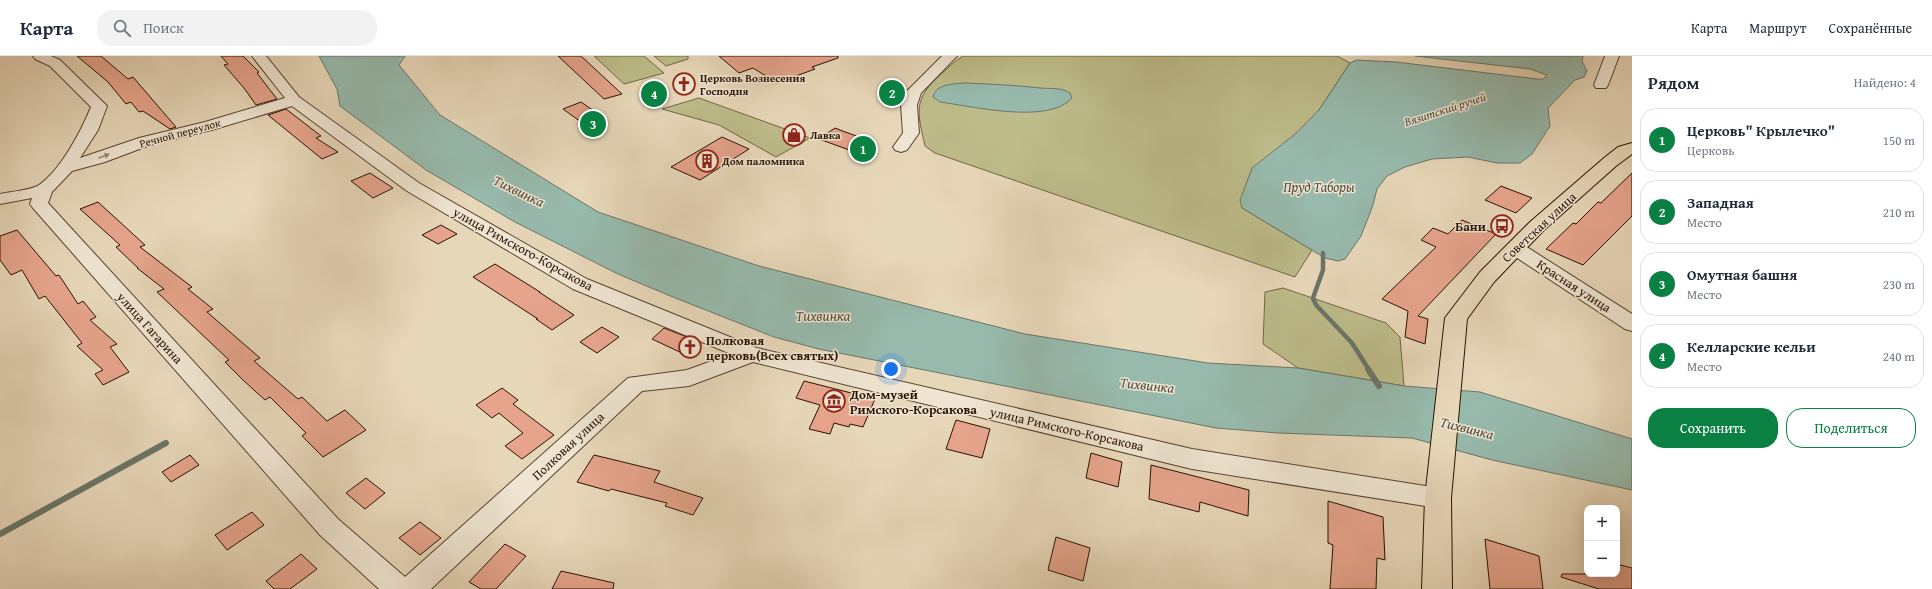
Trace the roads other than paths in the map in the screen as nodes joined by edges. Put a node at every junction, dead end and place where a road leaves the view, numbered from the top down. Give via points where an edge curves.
1 (40, 56) edge
2 (259, 56) edge
3 (950, 56) edge
4 (1612, 56) edge
5 (1601, 85) dead end
6 (294, 100) junction
7 (901, 147) dead end
8 (1629, 151) edge
9 (66, 167) junction
10 (44, 190) junction
11 (0, 200) edge
12 (1515, 248) junction
13 (1632, 324) edge
14 (752, 354) junction
15 (1438, 498) junction
16 (399, 589) edge
17 (412, 589) edge
18 (1437, 589) edge

1 - 9 street via 55,63 99,106 90,130
2 - 6 street, улица Римского-Корсакова
3 - 7 street via 914,91 910,105 911,133
4 - 5 street
9 -> 6 street, Речной переулок via 146,141 209,126
6 - 14 street, улица Римского-Корсакова via 414,187 580,284
8 - 12 main road, Советская улица via 1604,166
9 - 10 street
10 - 11 street
10 - 16 street, улица Гагарина via 39,204 329,527
12 - 13 street, Красная улица
12 - 15 main road, Советская улица via 1487,277 1456,318
14 - 15 street, улица Римского-Корсакова via 1192,459
14 - 17 street, Полковая улица via 689,378 636,384
15 - 18 main road

